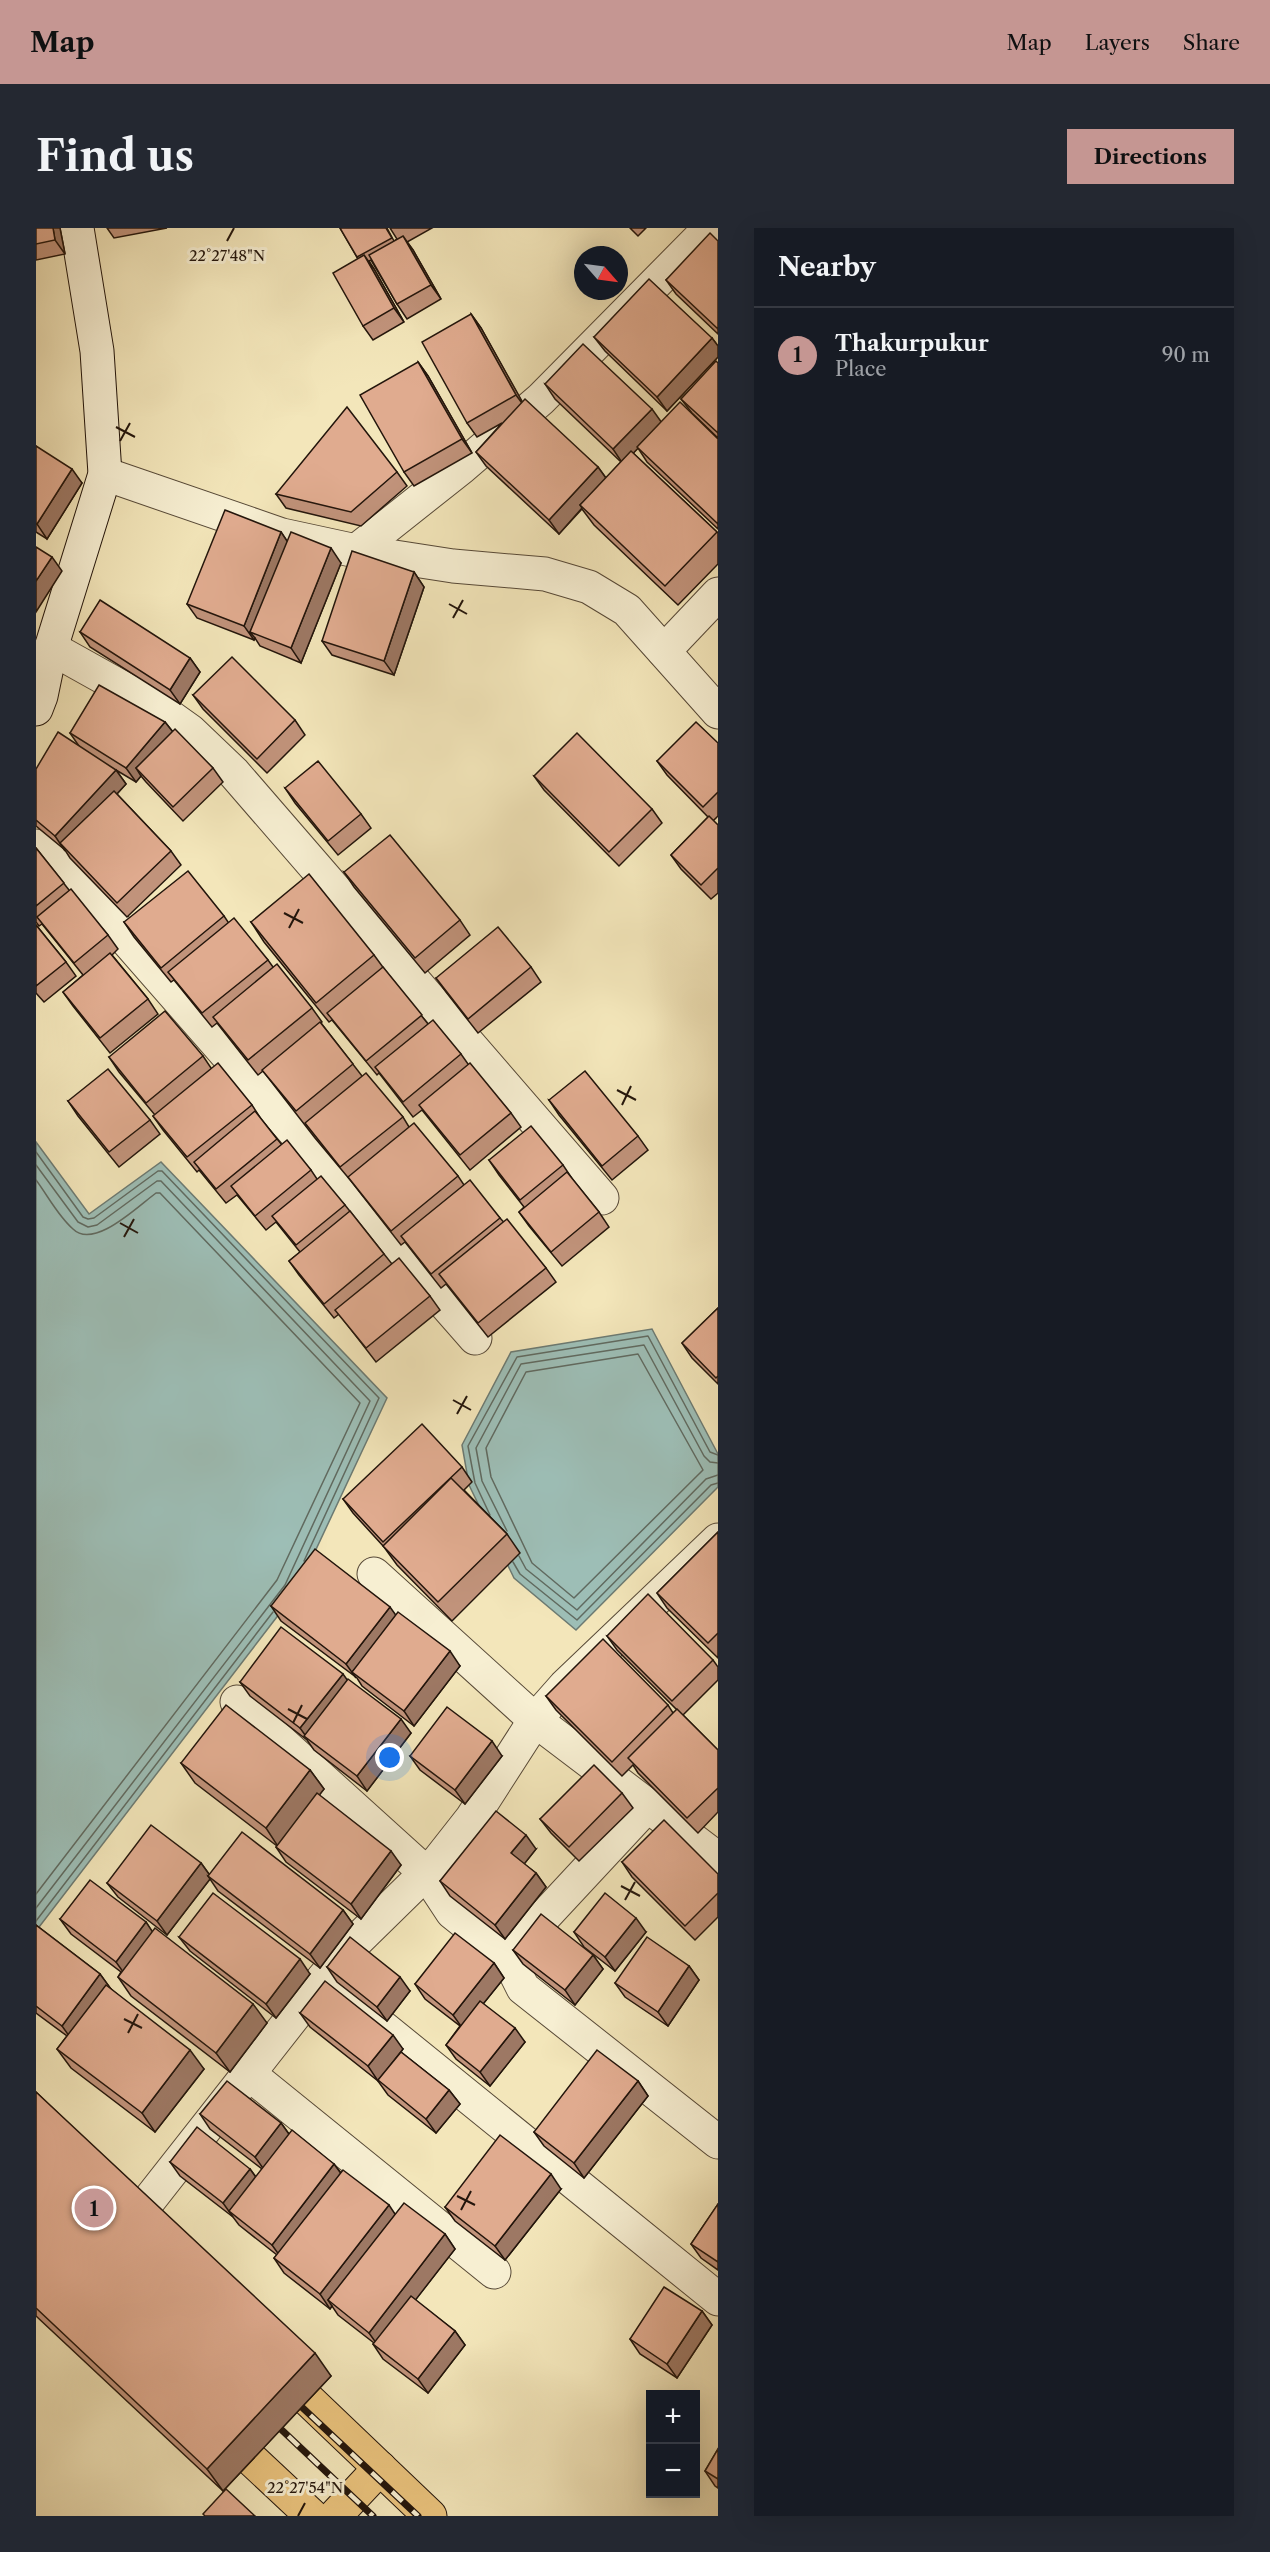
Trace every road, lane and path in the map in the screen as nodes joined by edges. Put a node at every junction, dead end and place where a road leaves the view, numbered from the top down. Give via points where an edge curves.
1 (77, 228) edge
2 (710, 228) edge
3 (105, 474) junction
4 (356, 551) junction
5 (718, 594) edge
6 (51, 648) junction
7 (664, 651) junction
8 (36, 709) edge
9 (718, 711) edge
10 (36, 846) edge
11 (602, 1198) dead end
12 (476, 1338) edge
13 (718, 1540) edge
14 (374, 1574) dead end
15 (237, 1701) dead end
16 (535, 1720) junction
17 (647, 1806) junction
18 (718, 1860) edge
19 (427, 1874) junction
20 (507, 1956) junction
21 (323, 1979) junction
22 (248, 2073) junction
23 (718, 2142) edge
24 (103, 2203) edge
25 (128, 2227) junction
26 (153, 2251) edge
27 (494, 2272) dead end
28 (718, 2299) edge
29 (254, 2348) edge
30 (200, 2410) edge
31 (380, 2468) junction
32 (312, 2516) edge
33 (335, 2516) edge
34 (430, 2516) edge

1 - 3 street via 97,351
2 - 4 street via 541,399
3 - 4 street via 282,535
3 - 6 street
4 - 7 street via 453,566 545,574 589,587 627,610
5 - 7 street
6 - 8 street
6 - 11 street via 155,706 190,731 234,772
7 - 9 street
10 - 12 street via 60,864
13 - 16 street via 565,1686
14 - 16 street
15 - 19 street
16 - 17 street
16 - 19 street via 472,1818
17 - 18 street
17 - 20 street
19 - 20 street via 452,1912
19 - 21 street via 341,1956
20 - 23 street via 524,1988
21 - 22 street
21 - 28 street
22 - 25 street
22 - 27 street
24 - 25 highway
25 - 26 highway
29 - 31 highway
30 - 32 highway
31 - 33 highway
31 - 34 highway

